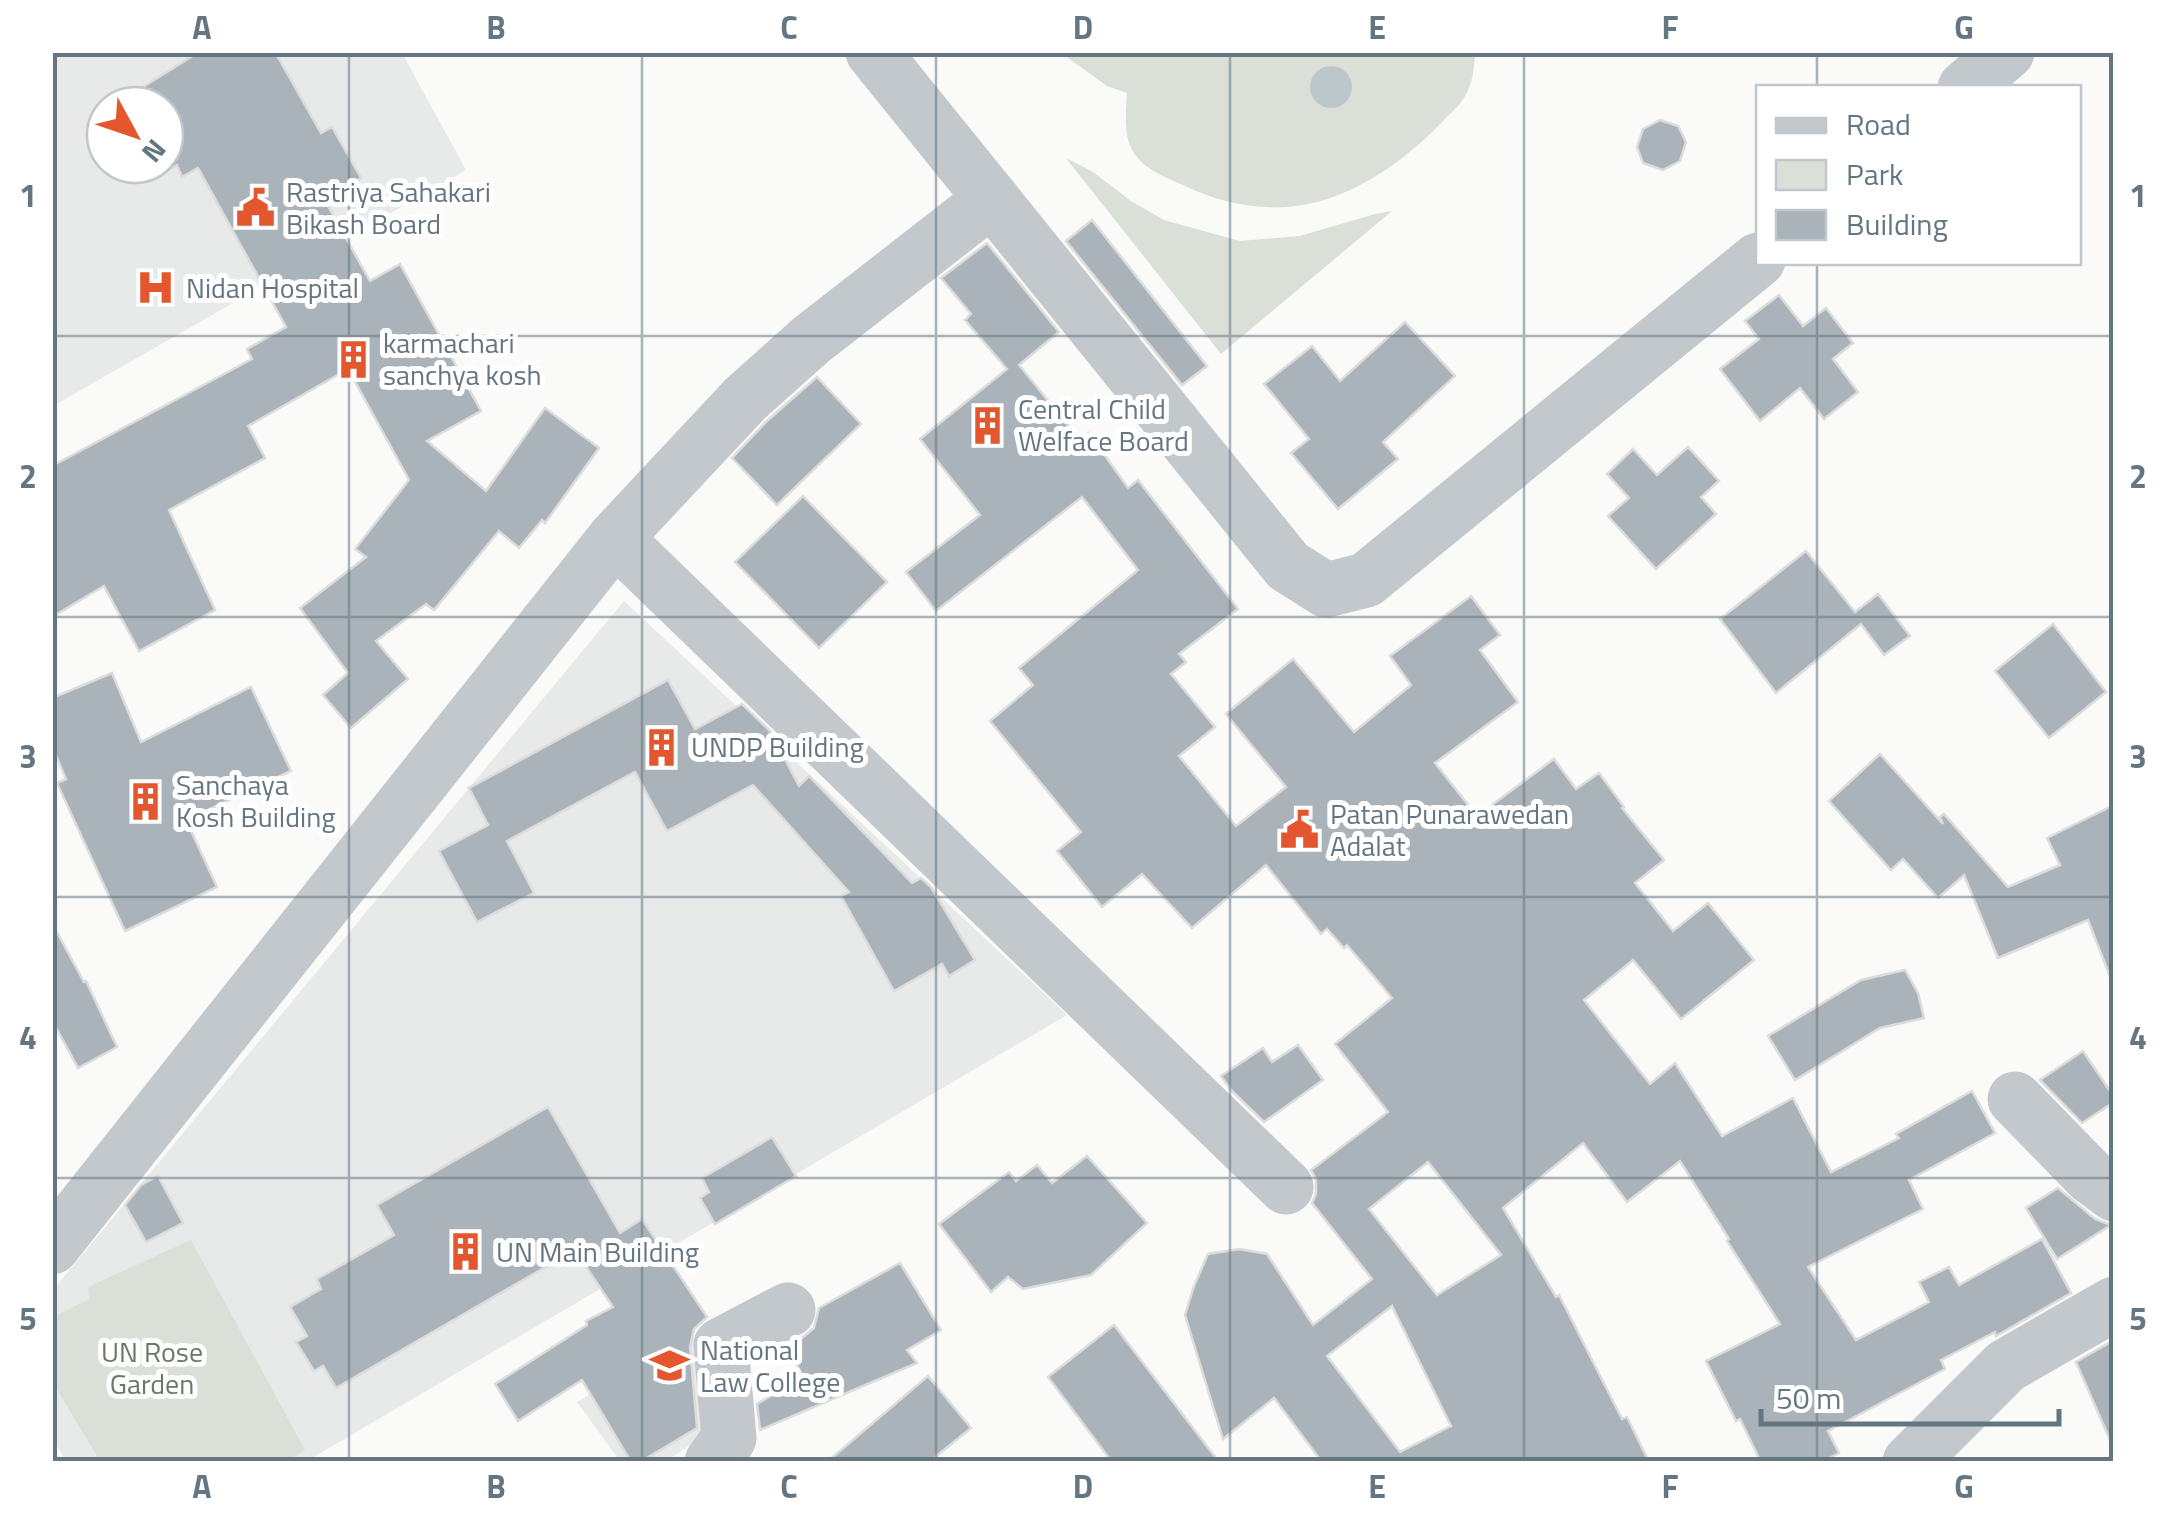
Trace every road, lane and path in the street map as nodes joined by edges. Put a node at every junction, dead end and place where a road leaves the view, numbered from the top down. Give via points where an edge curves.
1 (874, 52) edge
2 (2006, 52) edge
3 (1968, 85) edge
4 (992, 199) junction
5 (1756, 262) edge
6 (615, 538) junction
7 (2015, 1099) dead end
8 (1286, 1186) dead end
9 (2114, 1194) edge
10 (52, 1247) edge
11 (2114, 1304) edge
12 (788, 1310) dead end
13 (712, 1462) edge
14 (1910, 1462) edge

1 - 4 street
2 - 3 street
4 - 5 street via 1288,566 1326,590 1366,580
4 - 6 street via 784,364
6 - 8 street
6 - 10 street
7 - 9 street
11 - 14 street via 2006,1366
12 - 13 street via 721,1345 729,1438

